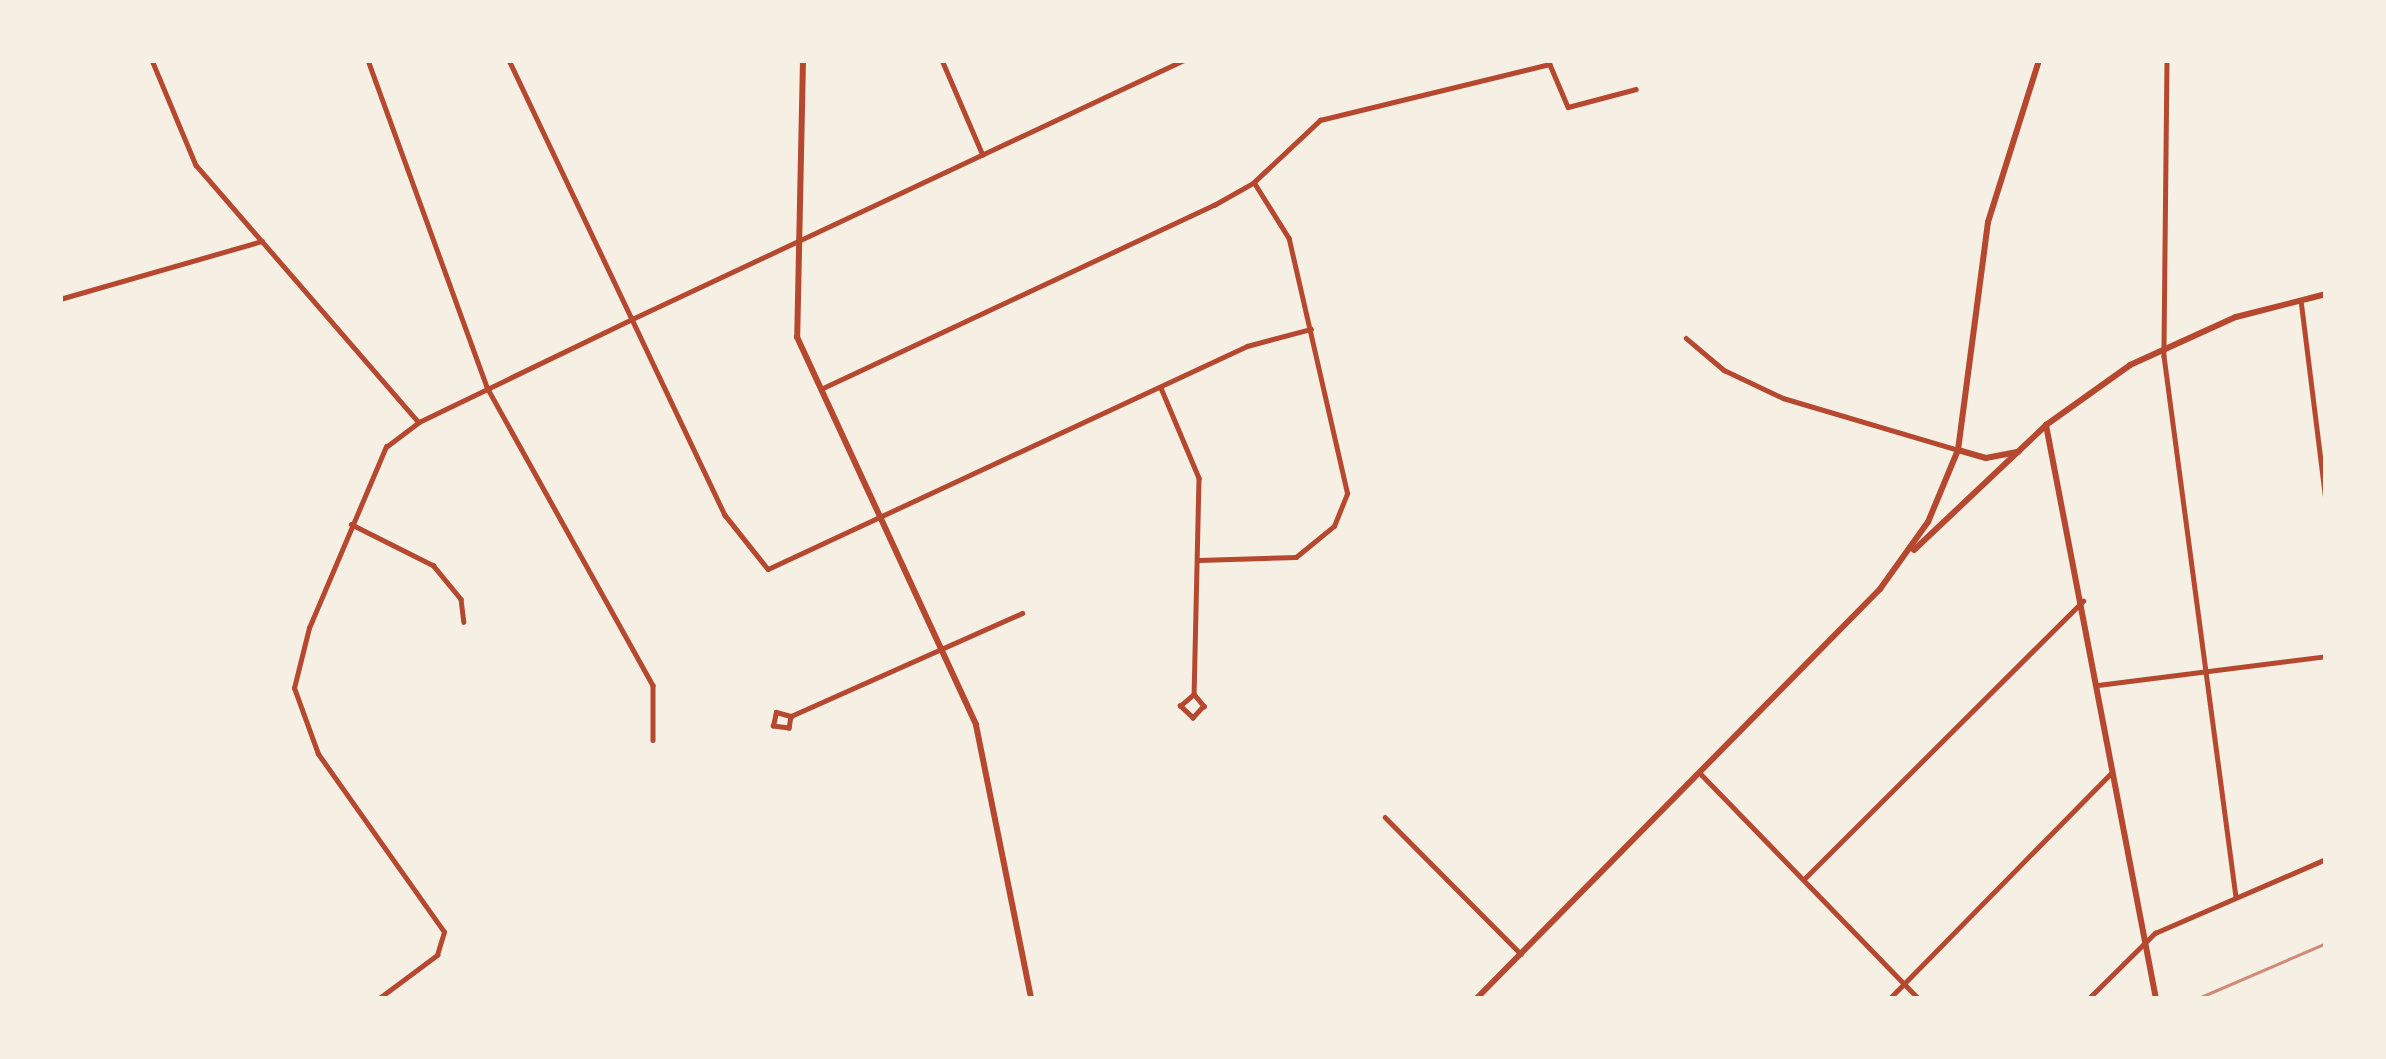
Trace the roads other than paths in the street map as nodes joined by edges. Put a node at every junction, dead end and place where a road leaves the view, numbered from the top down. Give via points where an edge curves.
1 (152, 60) edge
2 (368, 60) edge
3 (509, 60) edge
4 (803, 60) edge
5 (942, 60) edge
6 (1184, 60) edge
7 (2039, 60) edge
8 (2167, 60) edge
9 (1548, 62) edge
10 (1636, 89) dead end
11 (983, 155) junction
12 (1253, 183) junction
13 (262, 241) junction
14 (796, 241) junction
15 (2326, 294) edge
16 (60, 299) edge
17 (2301, 299) junction
18 (630, 320) junction
19 (1311, 329) junction
20 (1686, 338) dead end
21 (2167, 344) junction
22 (1161, 388) junction
23 (488, 389) junction
24 (820, 390) junction
25 (418, 422) junction
26 (2046, 425) junction
27 (1958, 450) junction
28 (2018, 452) junction
29 (2326, 502) edge
30 (881, 519) junction
31 (351, 524) junction
32 (1199, 560) junction
33 (1901, 562) junction
34 (2083, 601) junction
35 (1022, 613) dead end
36 (464, 622) dead end
37 (941, 646) junction
38 (2326, 656) edge
39 (2204, 673) junction
40 (2098, 685) junction
41 (1194, 694) dead end
42 (791, 716) dead end
43 (653, 740) dead end
44 (2114, 770) junction
45 (1700, 773) junction
46 (1385, 817) dead end
47 (2326, 859) edge
48 (1804, 879) junction
49 (2236, 897) junction
50 (2145, 938) junction
51 (1521, 954) junction
52 (1904, 983) junction
53 (378, 999) edge
54 (1031, 999) edge
55 (1476, 999) edge
56 (1889, 999) edge
57 (1919, 999) edge
58 (2088, 999) edge
59 (2156, 999) edge

1 - 13 street via 184,148
2 - 23 street
3 - 18 street
4 - 14 main road
5 - 11 street
6 - 11 street
7 - 27 main road via 1988,222
8 - 21 street
9 - 10 street via 1568,107
9 - 12 street via 1320,120
11 - 14 street
12 - 19 street via 1286,230
12 - 24 street
13 - 16 street
13 - 25 street
14 - 18 street
14 - 24 main road via 794,324
15 - 17 main road
17 - 21 main road
17 - 29 street
18 - 23 street
18 - 30 street via 725,515 768,568
19 - 22 street via 1247,346
19 - 32 street via 1346,473 1344,507 1322,540 1296,557
20 - 27 street via 1724,370 1783,398
21 - 26 main road
21 - 39 street
22 - 30 street
22 - 32 street via 1197,468
23 - 25 street
23 - 43 street via 653,685
24 - 30 main road
25 - 31 street via 380,455
26 - 28 main road
26 - 34 main road
27 - 28 main road via 1986,458
27 - 33 main road
28 - 33 main road
30 - 37 main road
31 - 36 street via 433,565 461,599
31 - 53 street via 299,657 297,708 318,754 438,919 444,944
32 - 41 street
33 - 45 main road
34 - 40 main road
34 - 48 street
35 - 37 street
37 - 42 street
37 - 54 main road via 976,725
38 - 39 street
39 - 40 street
39 - 49 street
40 - 44 main road
44 - 50 main road
44 - 52 street
45 - 48 street
45 - 51 main road
46 - 51 street
47 - 49 street
48 - 52 street
49 - 50 street
50 - 58 street
50 - 59 main road
51 - 55 main road
52 - 56 street
52 - 57 street

